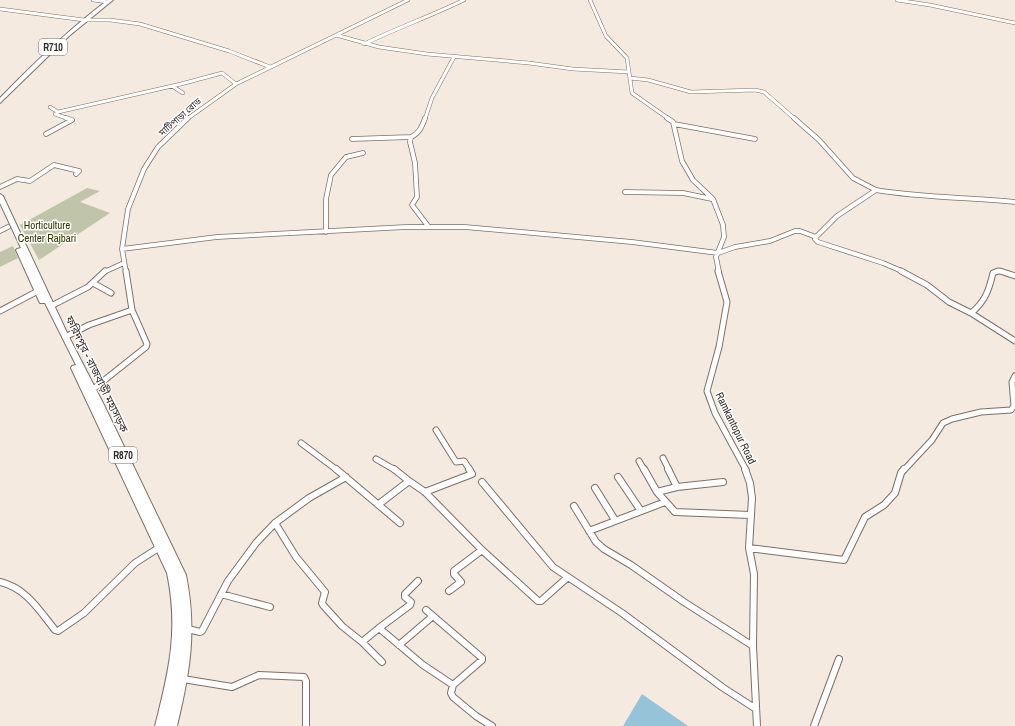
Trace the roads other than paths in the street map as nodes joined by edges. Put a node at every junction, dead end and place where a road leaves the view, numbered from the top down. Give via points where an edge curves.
1 (93, 0) edge
2 (408, 0) edge
3 (464, 0) edge
4 (590, 0) edge
5 (897, 0) edge
6 (110, 1) edge
7 (0, 9) edge
8 (84, 20) junction
9 (1015, 23) edge
10 (336, 35) junction
11 (364, 44) junction
12 (454, 58) junction
13 (270, 67) junction
14 (629, 75) junction
15 (236, 84) junction
16 (172, 86) junction
17 (183, 93) dead end
18 (0, 101) edge
19 (50, 107) dead end
20 (58, 112) junction
21 (674, 124) junction
22 (46, 134) dead end
23 (411, 137) junction
24 (755, 139) dead end
25 (352, 140) dead end
26 (363, 153) dead end
27 (76, 174) dead end
28 (0, 187) edge
29 (876, 190) junction
30 (626, 192) dead end
31 (0, 196) edge
32 (713, 199) junction
33 (1015, 202) edge
34 (0, 209) edge
35 (428, 226) junction
36 (4, 229) edge
37 (326, 232) junction
38 (816, 237) junction
39 (122, 249) junction
40 (718, 253) junction
41 (124, 263) junction
42 (1015, 276) edge
43 (93, 283) junction
44 (38, 291) junction
45 (111, 293) dead end
46 (52, 306) junction
47 (132, 310) junction
48 (0, 311) edge
49 (971, 313) junction
50 (65, 337) junction
51 (1015, 341) edge
52 (1015, 376) edge
53 (92, 390) junction
54 (436, 430) dead end
55 (301, 443) dead end
56 (663, 458) dead end
57 (376, 459) dead end
58 (639, 461) dead end
59 (346, 477) junction
60 (618, 477) dead end
61 (409, 481) junction
62 (482, 482) dead end
63 (723, 482) dead end
64 (677, 487) junction
65 (595, 488) dead end
66 (426, 492) junction
67 (657, 492) junction
68 (665, 502) junction
69 (379, 504) junction
70 (574, 506) dead end
71 (641, 511) junction
72 (750, 515) junction
73 (615, 520) junction
74 (275, 523) junction
75 (400, 523) dead end
76 (589, 531) junction
77 (160, 547) junction
78 (749, 548) junction
79 (482, 550) junction
80 (568, 577) junction
81 (418, 581) dead end
82 (0, 582) edge
83 (449, 591) dead end
84 (221, 594) junction
85 (270, 607) dead end
86 (426, 610) dead end
87 (433, 616) junction
88 (379, 628) junction
89 (188, 629) junction
90 (362, 642) junction
91 (399, 645) junction
92 (753, 646) junction
93 (840, 659) dead end
94 (382, 662) dead end
95 (183, 678) junction
96 (454, 685) junction
97 (756, 709) junction
98 (161, 726) edge
99 (171, 726) edge
100 (306, 726) edge
101 (492, 726) edge
102 (757, 726) edge
103 (814, 726) edge

1 - 6 street
2 - 10 street, মাটিপাড়া রোড
3 - 11 street
4 - 14 street via 606,36 626,58
5 - 9 street
6 - 8 main road, R710
7 - 8 street
8 - 13 street via 140,24 229,51
8 - 18 main road, R710 via 40,59
10 - 11 street
10 - 13 street, মাটিপাড়া রোড
11 - 12 street
12 - 14 street via 529,63
12 - 23 street via 432,98 420,129
13 - 15 street, মাটিপাড়া রোড
14 - 21 street via 632,93 671,119
14 - 29 street via 691,92 764,92 818,140 853,178
15 - 16 street via 222,73
15 - 39 street, মাটিপাড়া রোড via 191,115 158,147 128,208
16 - 17 street via 176,91
16 - 20 street
19 - 20 street
20 - 22 street via 55,114 72,120
21 - 24 street
21 - 32 street, Ramkantopur Road via 682,161 693,180
23 - 25 street
23 - 35 street via 417,197 412,206
26 - 37 street via 346,157 331,175 326,199
27 - 28 street via 79,171 54,165 32,180 17,179
29 - 33 street via 904,195
29 - 38 street via 837,216
30 - 32 street via 683,193
31 - 46 main road, ফরিদপুর - রাজবাড়ী মহাসড়ক / R870
32 - 40 street, Ramkantopur Road via 724,230
34 - 36 main road, ফরিদপুর - রাজবাড়ী মহাসড়ক / R870
35 - 37 street
35 - 40 street via 632,242
36 - 44 main road, ফরিদপুর - রাজবাড়ী মহাসড়ক / R870
37 - 39 street via 217,237
38 - 40 street via 795,231 770,241 735,247 727,252
38 - 49 street via 818,242 883,263 910,275 949,302
39 - 41 street, মাটিপাড়া রোড
40 - 72 street, Ramkantopur Road via 716,263 727,302 719,347 707,390 715,413 746,471 752,498
41 - 43 street via 103,272
41 - 47 street, মাটিপাড়া রোড
42 - 49 street via 999,271 993,273 989,291 981,305
43 - 45 street
43 - 46 street via 74,296
44 - 48 street
44 - 77 main road, ফরিদপুর - রাজবাড়ী মহাসড়ক / R870
46 - 50 main road, ফরিদপুর - রাজবাড়ী মহাসড়ক / R870
47 - 50 street via 89,324
47 - 53 street, মাটিপাড়া রোড via 146,347
49 - 51 street
50 - 53 main road, ফরিদপুর - রাজবাড়ী মহাসড়ক / R870
52 - 78 street via 1012,382 1014,406 1011,410 981,412 943,423 932,440 901,473 895,493 884,505 865,517 844,560
53 - 89 main road, ফরিদপুর - রাজবাড়ী মহাসড়ক / R870 via 181,575
54 - 66 street via 456,462 464,461 472,474
55 - 59 street
56 - 64 street
57 - 61 street
58 - 67 street
59 - 69 street
59 - 74 street via 308,498
60 - 71 street
61 - 66 street
61 - 69 street
62 - 80 street via 553,567
63 - 64 street
64 - 67 street
65 - 73 street
66 - 79 street
67 - 68 street
68 - 71 street
68 - 72 street via 679,513
69 - 75 street
70 - 76 street
71 - 73 street
72 - 78 street, Ramkantopur Road
73 - 76 street
74 - 84 street via 256,543
74 - 90 street via 296,557 325,592 322,602 324,605 342,626
76 - 92 street via 604,549
77 - 82 street via 136,562 84,613 58,630 55,630 28,596 11,584
77 - 98 main road, ফরিদপুর - রাজবাড়ী মহাসড়ক / R870 via 172,573 179,600 179,637 174,675
78 - 92 street, Ramkantopur Road via 754,574
79 - 80 street via 538,601
79 - 83 street via 454,571 461,582
80 - 97 street
81 - 88 street via 405,596 411,604
84 - 85 street
84 - 89 street via 202,631
86 - 87 street
87 - 91 street
87 - 96 street via 482,658
88 - 90 street
88 - 91 street
89 - 95 main road, ফরিদপুর - রাজবাড়ী মহাসড়ক / R870
90 - 94 street
91 - 96 street via 423,665
92 - 97 street, Ramkantopur Road
93 - 103 street
95 - 99 main road, ফরিদপুর - রাজবাড়ী মহাসড়ক / R870
95 - 100 street via 232,687 259,675 304,677
96 - 101 street via 452,697
97 - 102 street, Ramkantopur Road

